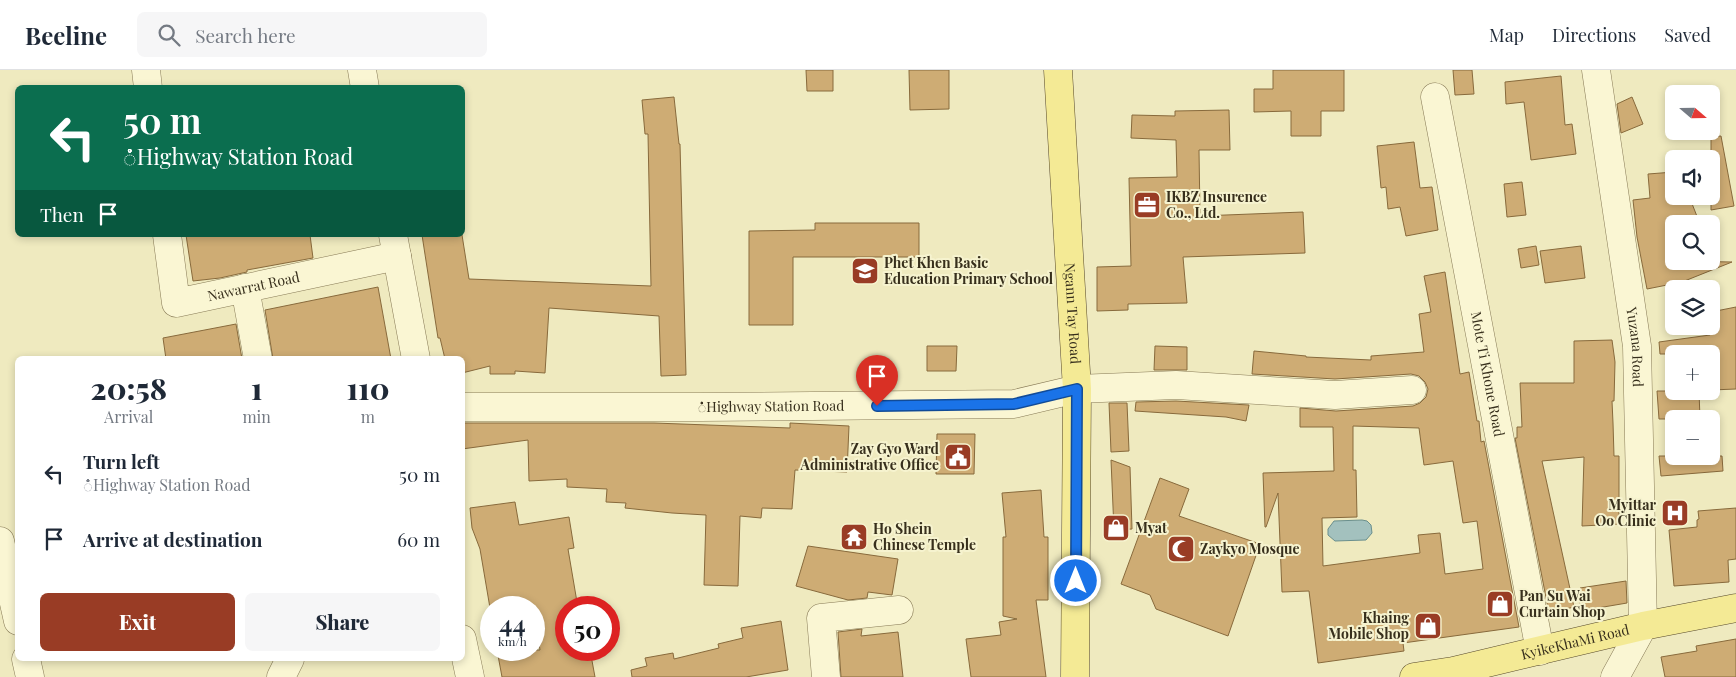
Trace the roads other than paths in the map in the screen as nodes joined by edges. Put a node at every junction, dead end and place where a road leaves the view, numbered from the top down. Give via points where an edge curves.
1 (146, 70) edge
2 (362, 70) edge
3 (1058, 70) edge
4 (1596, 70) edge
5 (148, 85) edge
6 (364, 85) edge
7 (1435, 97) dead end
8 (167, 237) edge
9 (395, 246) edge
10 (245, 288) junction
11 (257, 356) edge
12 (415, 356) edge
13 (1077, 389) junction
14 (1412, 390) dead end
15 (465, 407) edge
16 (0, 541) edge
17 (15, 608) edge
18 (1736, 608) edge
19 (900, 610) dead end
20 (1643, 626) junction
21 (1540, 651) junction
22 (465, 653) edge
23 (26, 661) edge
24 (289, 661) edge
25 (30, 677) edge
26 (281, 677) edge
27 (470, 677) edge
28 (826, 677) edge
29 (1075, 677) edge
30 (1414, 677) edge
31 (1615, 677) edge

1 - 5 street
2 - 6 street
3 - 13 main road, Ngann Tay Road
4 - 20 street, Yuzana Road via 1637,346
7 - 21 street, Mote Ti Khone Road
8 - 10 street, Nawarrat Road via 176,303
9 - 10 street, Nawarrat Road
9 - 12 street
10 - 11 street
13 - 14 street, ံံံံHighway Station Road via 1176,385 1335,395
13 - 15 street, ံံံံHighway Station Road via 1014,404
13 - 29 main road, Ngann Tay Road
16 - 17 street
18 - 20 main road, KyikeKhaMi Road
19 - 28 street via 820,618
20 - 21 main road, KyikeKhaMi Road
20 - 31 street
21 - 30 main road, KyikeKhaMi Road
22 - 27 street
23 - 25 street
24 - 26 street

